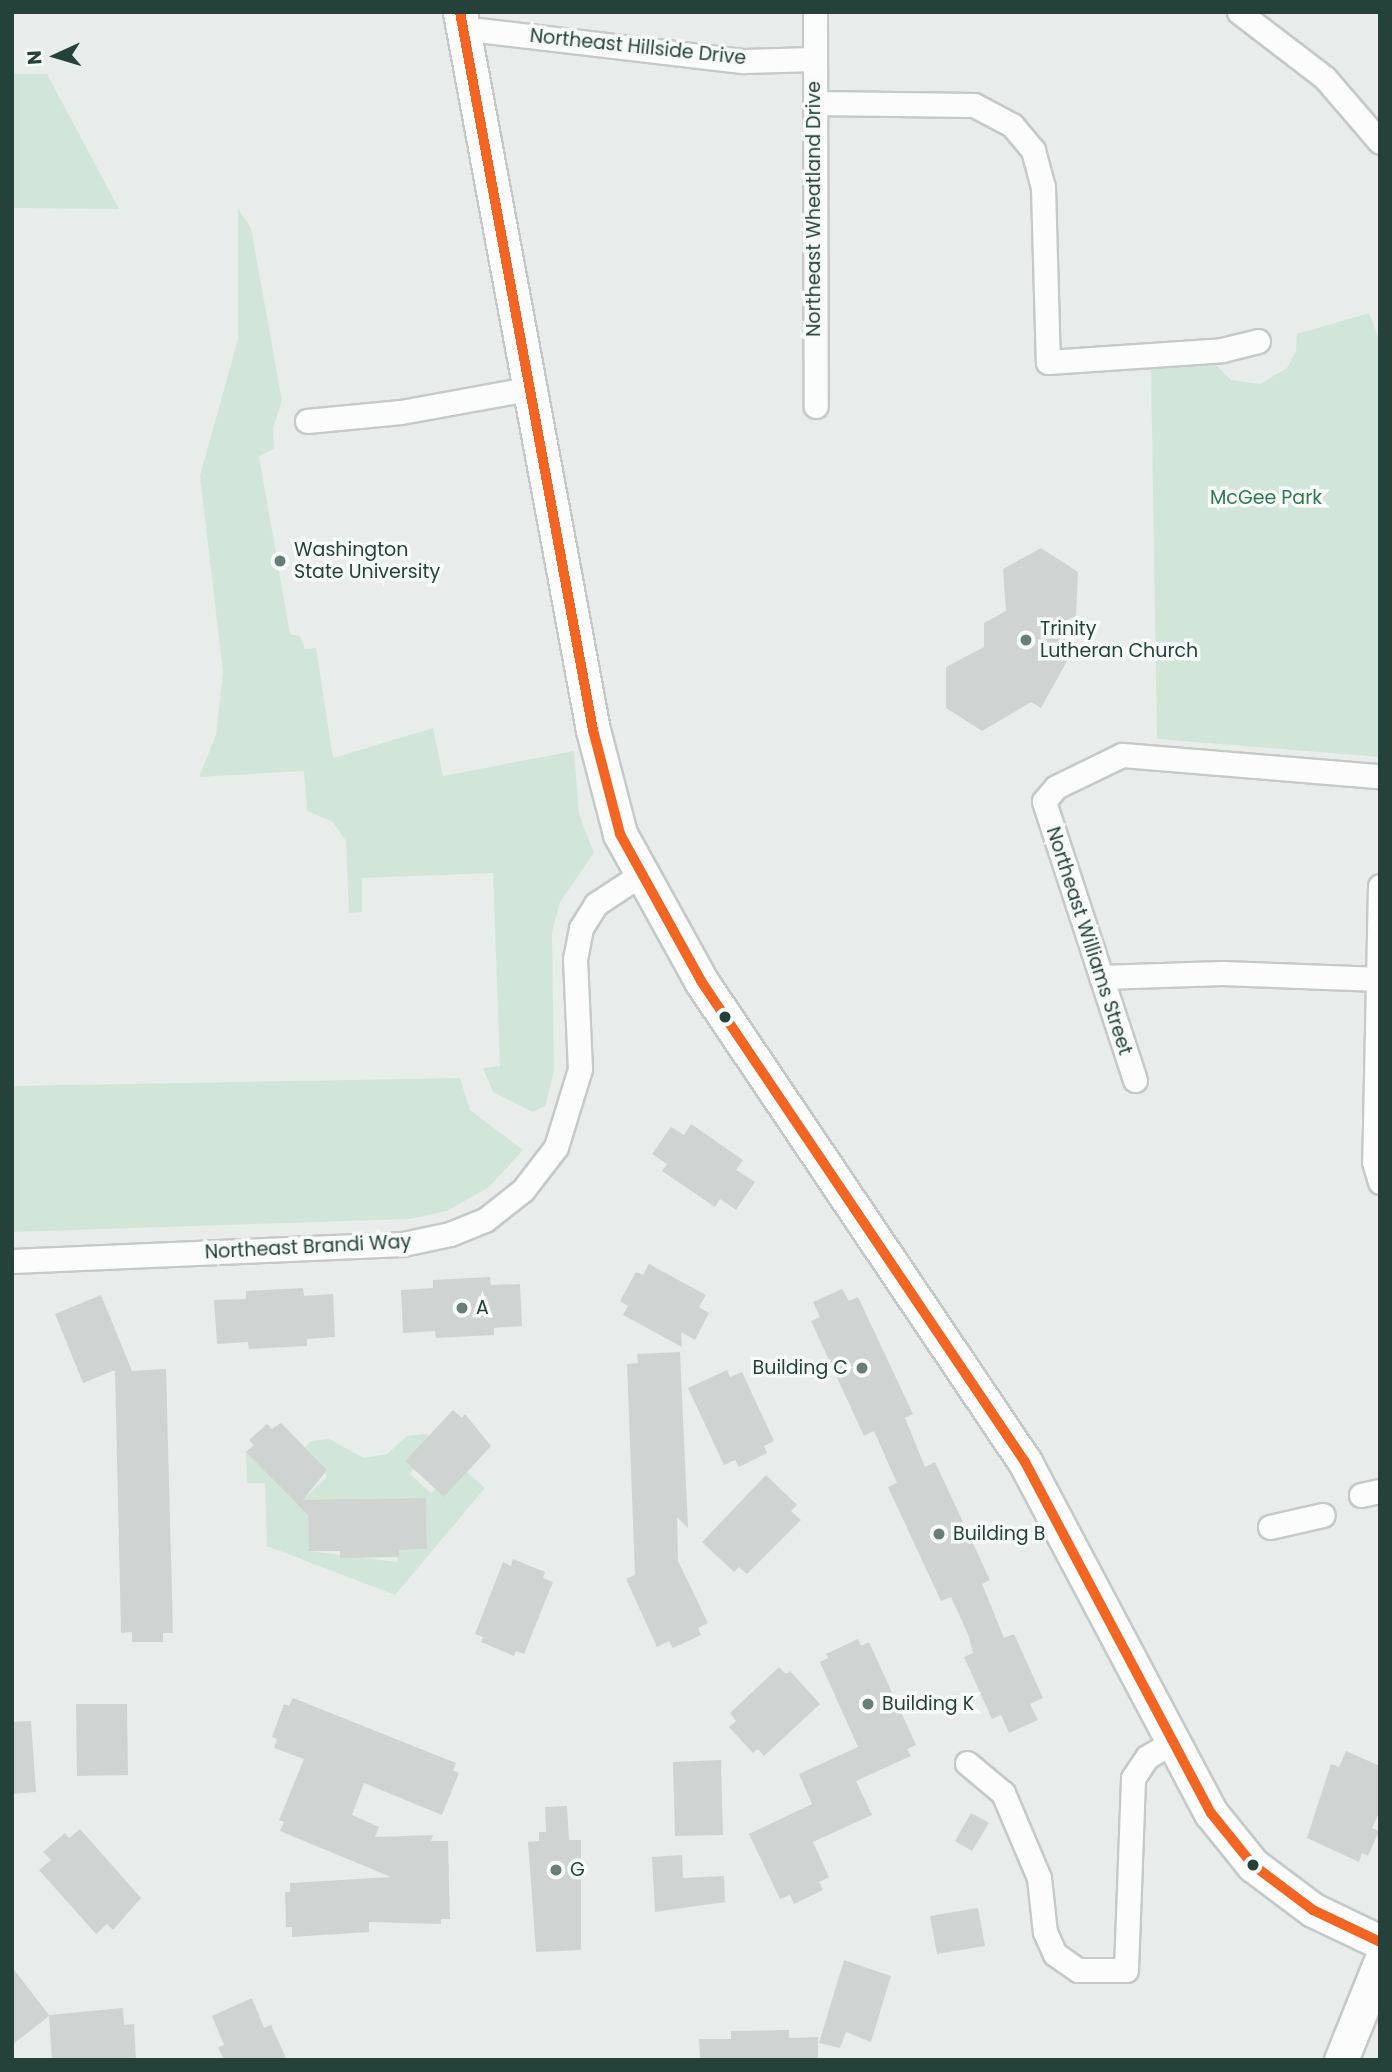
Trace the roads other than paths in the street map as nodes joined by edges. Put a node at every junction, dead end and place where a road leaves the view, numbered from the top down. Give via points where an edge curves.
1 (814, 12) edge
2 (1239, 12) edge
3 (461, 20) edge
4 (814, 59) junction
5 (816, 103) junction
6 (1380, 142) edge
7 (1258, 341) dead end
8 (527, 389) junction
9 (816, 406) dead end
10 (307, 421) dead end
11 (1380, 776) edge
12 (640, 875) junction
13 (1380, 886) edge
14 (1101, 977) junction
15 (1379, 979) edge
16 (1135, 1080) dead end
17 (1379, 1181) edge
18 (12, 1261) edge
19 (1323, 1516) dead end
20 (1270, 1527) dead end
21 (1171, 1743) junction
22 (967, 1763) dead end
23 (1380, 1942) edge
24 (1380, 1963) edge
25 (1340, 2060) edge

1 - 4 street, Northeast Wheatland Drive
2 - 6 street via 1325,78
3 - 4 street, Northeast Hillside Drive via 744,61
3 - 8 street
4 - 5 street, Northeast Wheatland Drive
5 - 7 street via 974,105 1012,125 1033,150 1043,187 1048,362 1222,351
5 - 9 street, Northeast Wheatland Drive
8 - 10 street via 401,412
8 - 12 street via 605,790
11 - 14 street, Northeast Williams Street via 1122,755 1056,787 1044,801
12 - 18 street, Northeast Brandi Way via 596,904 581,928 575,959 580,1069 556,1147 523,1190 485,1220 450,1234 403,1244
12 - 21 street via 701,981 1025,1462
13 - 15 street
14 - 15 street via 1222,973
14 - 16 street, Northeast Williams Street
15 - 17 street via 1374,1162
19 - 20 street
21 - 22 street via 1147,1757 1133,1778 1126,1970 1078,1970 1055,1954 1045,1932 1039,1878 1003,1793
21 - 23 street via 1211,1813 1253,1866 1313,1910
24 - 25 street

